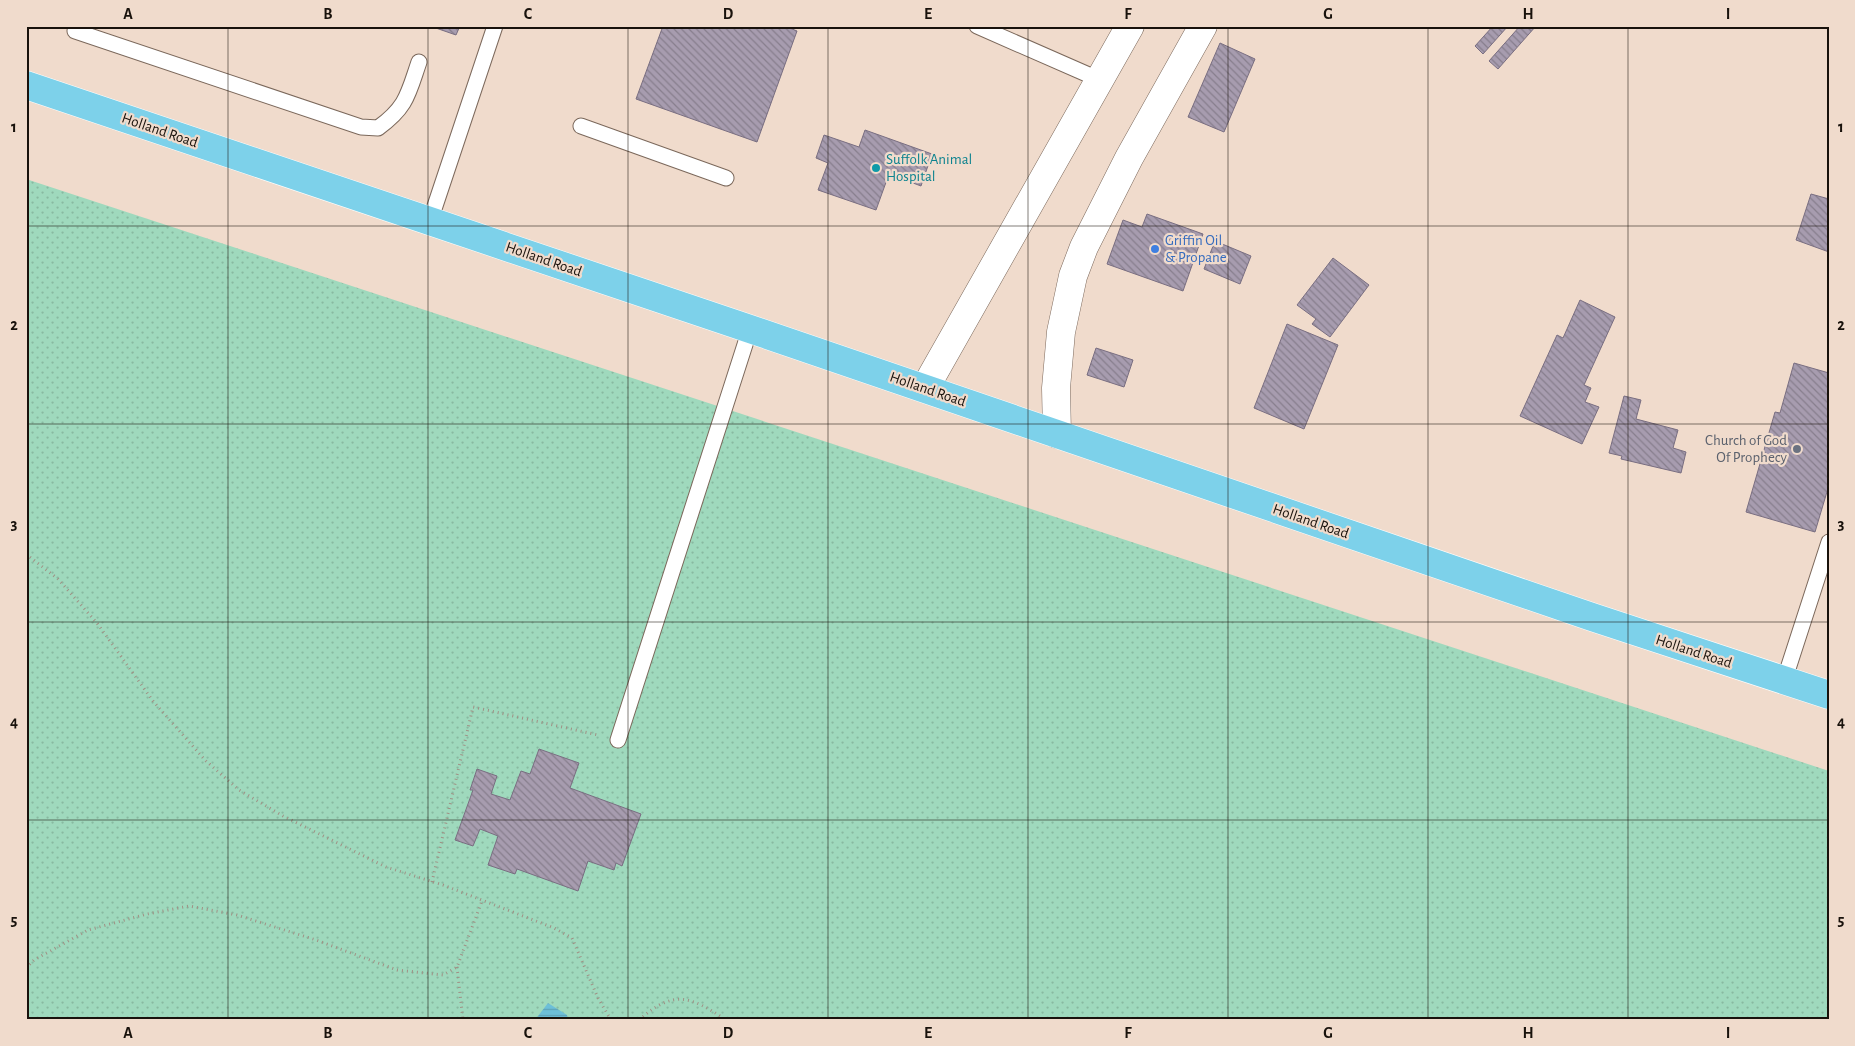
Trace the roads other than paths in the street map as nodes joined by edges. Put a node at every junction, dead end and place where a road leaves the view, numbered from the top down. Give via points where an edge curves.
1 (76, 26) edge
2 (495, 26) edge
3 (977, 26) edge
4 (1130, 26) edge
5 (1203, 26) edge
6 (419, 62) dead end
7 (1098, 79) junction
8 (26, 85) edge
9 (581, 126) dead end
10 (726, 178) dead end
11 (430, 221) junction
12 (750, 328) junction
13 (925, 388) junction
14 (1057, 434) junction
15 (1829, 542) edge
16 (1784, 681) junction
17 (1829, 695) edge
18 (618, 740) road end

1 - 6 lane via 75,31 361,127 378,128 404,106
2 - 11 lane
3 - 7 lane
4 - 7 street
5 - 14 street via 1129,158 1073,276 1061,332 1056,388
7 - 13 street
8 - 11 main road, Holland Road
9 - 10 lane
11 - 12 main road, Holland Road
12 - 13 main road, Holland Road
12 - 18 lane
13 - 14 main road, Holland Road
14 - 16 main road, Holland Road
15 - 16 lane
16 - 17 main road, Holland Road

